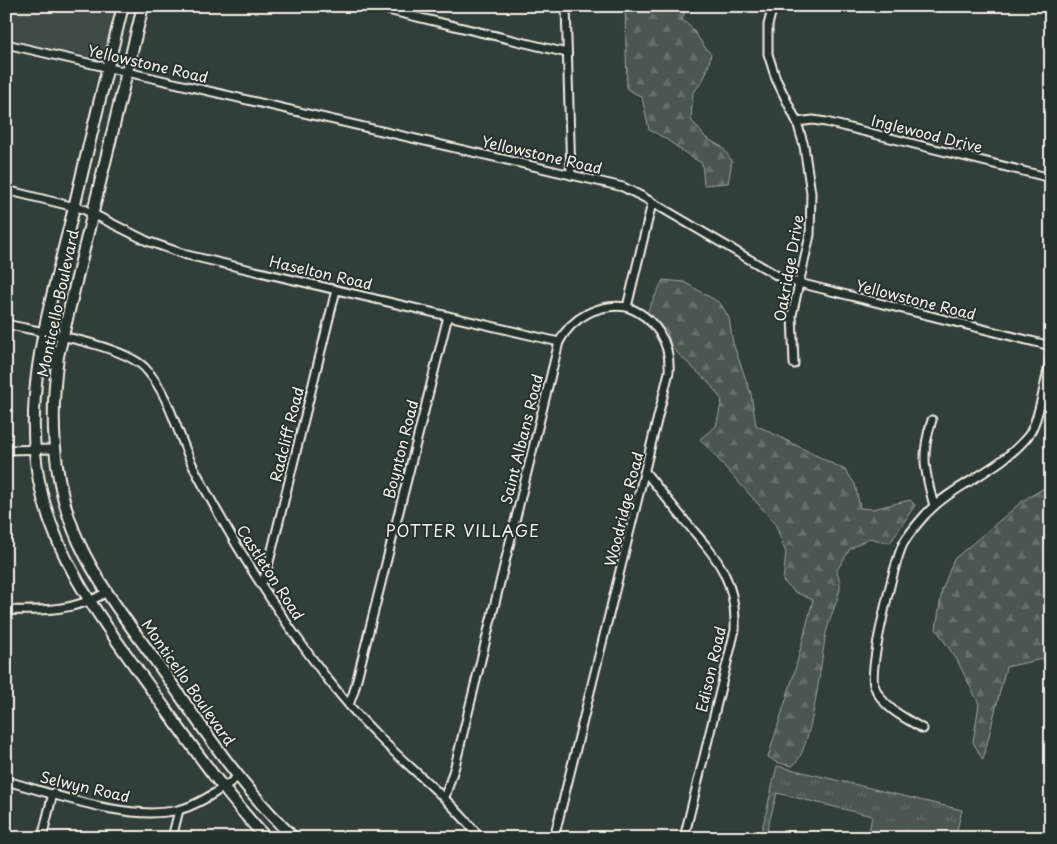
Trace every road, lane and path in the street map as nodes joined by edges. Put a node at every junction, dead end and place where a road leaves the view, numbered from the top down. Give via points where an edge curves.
1 (123, 6) edge
2 (143, 6) edge
3 (371, 6) edge
4 (566, 6) edge
5 (773, 6) edge
6 (6, 44) edge
7 (568, 53) junction
8 (108, 68) junction
9 (127, 72) junction
10 (797, 122) junction
11 (571, 174) junction
12 (1051, 178) edge
13 (6, 190) edge
14 (652, 202) junction
15 (83, 209) junction
16 (800, 284) junction
17 (336, 290) junction
18 (627, 308) junction
19 (448, 316) junction
20 (6, 324) edge
21 (52, 335) junction
22 (559, 342) junction
23 (1051, 346) edge
24 (1051, 356) edge
25 (794, 364) dead end
26 (932, 420) dead end
27 (55, 449) junction
28 (6, 450) edge
29 (36, 451) junction
30 (646, 473) junction
31 (934, 506) junction
32 (262, 584) junction
33 (107, 592) junction
34 (90, 602) junction
35 (6, 610) edge
36 (349, 705) junction
37 (923, 729) dead end
38 (238, 777) junction
39 (6, 781) edge
40 (222, 789) junction
41 (53, 794) junction
42 (444, 797) junction
43 (179, 810) junction
44 (42, 838) edge
45 (172, 838) edge
46 (266, 838) edge
47 (294, 838) edge
48 (480, 838) edge
49 (554, 838) edge
50 (684, 838) edge

1 - 8 main road, Monticello Boulevard
2 - 9 main road, Monticello Boulevard
3 - 7 street
4 - 7 street
5 - 10 street, Oakridge Drive via 767,35 768,54
6 - 8 street, Yellowstone Road
7 - 11 street
8 - 9 street, Yellowstone Road
8 - 15 main road, Monticello Boulevard
9 - 11 street, Yellowstone Road
9 - 15 main road, Monticello Boulevard
10 - 12 street, Inglewood Drive via 826,122
10 - 16 street, Oakridge Drive via 810,178 812,207
11 - 14 street, Yellowstone Road via 622,187
13 - 15 street, Haselton Road
14 - 16 street, Yellowstone Road via 768,272
14 - 18 street
15 - 17 street, Haselton Road via 144,240 177,252
15 - 21 main road, Monticello Boulevard
15 - 21 main road, Monticello Boulevard
16 - 23 street, Yellowstone Road
16 - 25 street, Oakridge Drive via 791,322
17 - 19 street, Haselton Road
17 - 32 street, Radcliff Road
18 - 22 street, Saint Albans Road via 607,307 590,312 571,325
18 - 30 street, Woodridge Road via 642,314 656,327 669,358 666,390
19 - 22 street, Haselton Road
19 - 36 street, Boynton Road
20 - 21 street, Castleton Road
21 - 27 main road, Monticello Boulevard
21 - 29 main road, Monticello Boulevard via 34,395
21 - 32 street, Castleton Road via 119,352 145,368 164,396 192,464 234,543
22 - 42 street, Saint Albans Road via 455,766
24 - 31 street via 1037,414 1028,436 1006,457
26 - 31 street via 924,451 925,471
27 - 29 street
27 - 33 main road, Monticello Boulevard via 60,484 71,523
28 - 29 street
29 - 34 main road, Monticello Boulevard via 39,480 60,548
30 - 49 street, Woodridge Road
30 - 50 street, Edison Road via 718,559 728,579 736,612 735,630
31 - 37 street via 911,532 900,552 873,676 888,707
32 - 36 street, Castleton Road
33 - 34 street
33 - 38 main road, Monticello Boulevard
34 - 35 street via 55,609
34 - 40 main road, Monticello Boulevard
36 - 42 street, Castleton Road via 373,732
38 - 40 street, Selwyn Road
38 - 47 main road, Monticello Boulevard
39 - 41 street, Selwyn Road
40 - 43 street, Selwyn Road
40 - 46 main road, Monticello Boulevard
41 - 43 street, Selwyn Road via 137,813
41 - 44 street
42 - 48 street, Castleton Road
43 - 45 street

